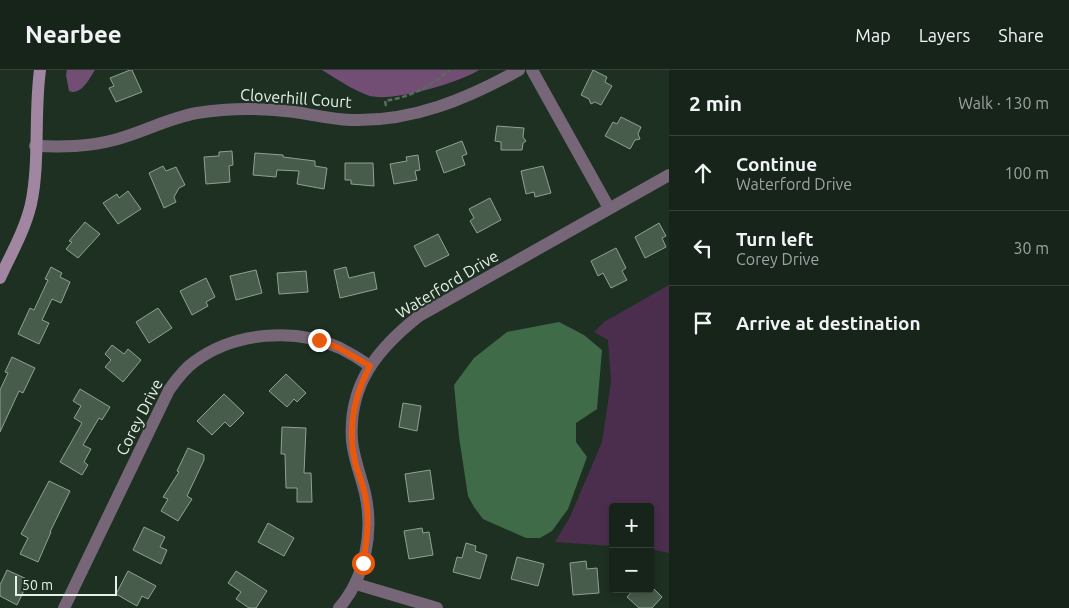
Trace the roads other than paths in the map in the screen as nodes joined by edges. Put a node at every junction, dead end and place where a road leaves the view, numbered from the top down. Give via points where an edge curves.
1 (40, 70) edge
2 (520, 70) edge
3 (532, 70) edge
4 (35, 146) junction
5 (669, 175) edge
6 (610, 208) junction
7 (0, 278) edge
8 (370, 366) junction
9 (356, 584) junction
10 (64, 608) edge
11 (338, 608) edge
12 (437, 608) edge

1 - 4 street
2 - 4 street, Cloverhill Court via 432,110 387,118 351,120 294,112 230,110 164,121 115,140 90,145
3 - 6 street
4 - 7 street via 31,204 24,228
5 - 6 street, Waterford Drive
6 - 8 street, Waterford Drive via 419,316 401,330
8 - 9 street, Waterford Drive via 362,381 352,420 354,455 366,495 368,516 364,556
8 - 10 street, Corey Drive via 319,340 274,335 227,344 194,362 169,390
9 - 11 street, Waterford Drive
9 - 12 street

